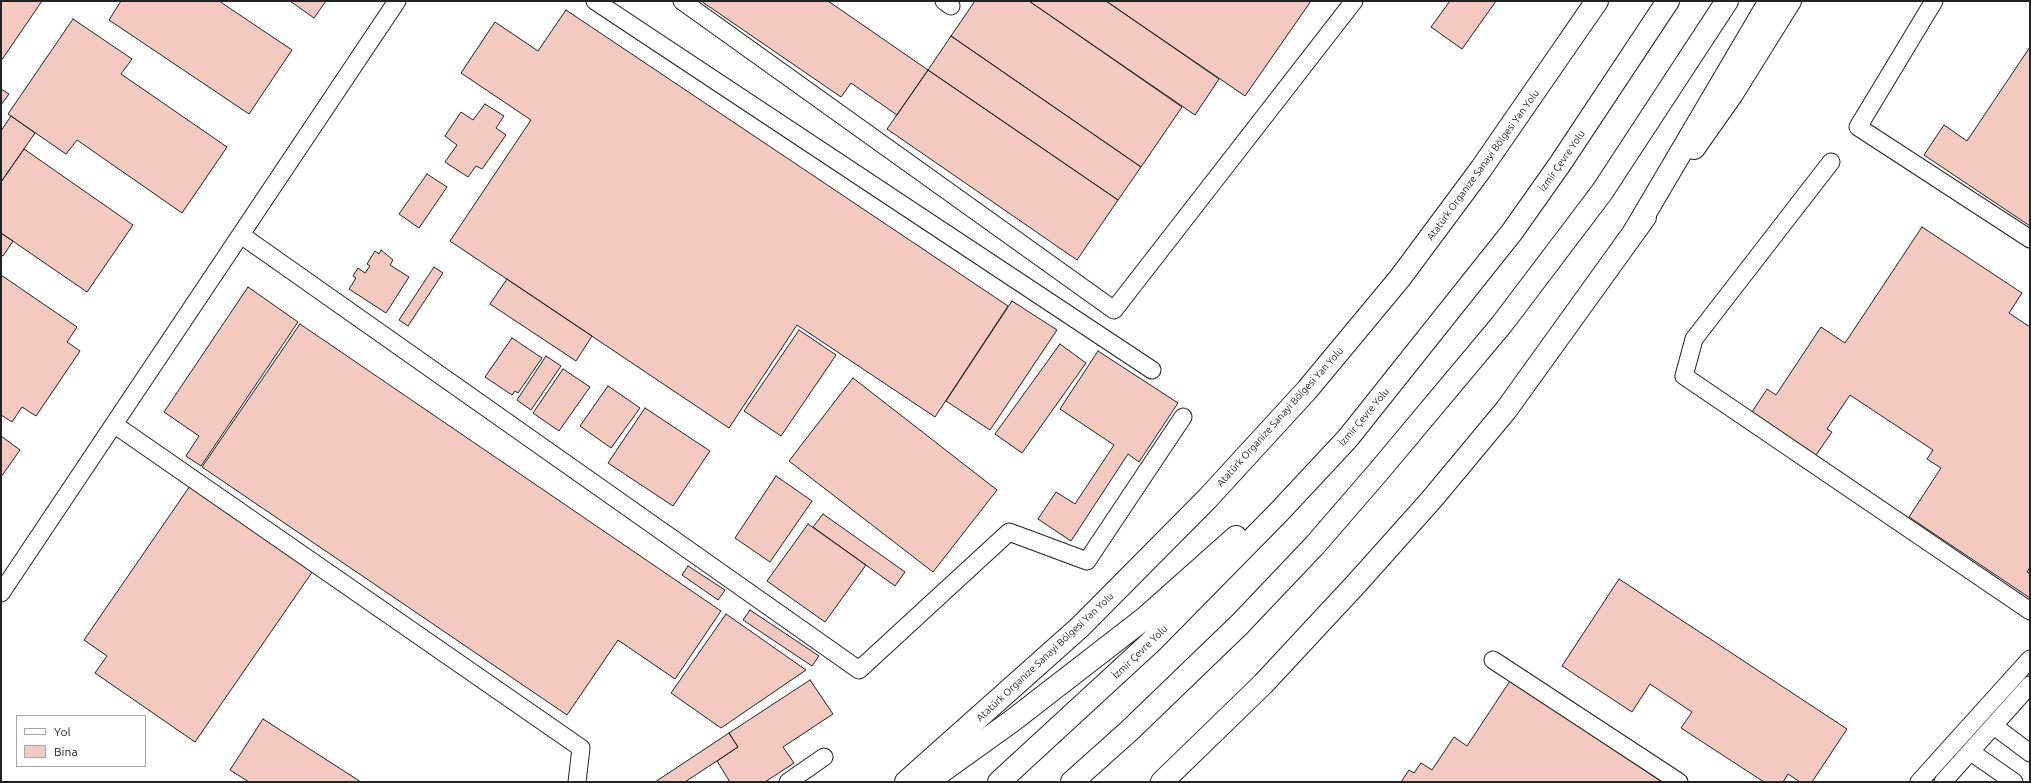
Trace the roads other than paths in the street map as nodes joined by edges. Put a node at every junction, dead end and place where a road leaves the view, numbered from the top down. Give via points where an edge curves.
1 (397, 1) edge
2 (595, 1) edge
3 (682, 1) edge
4 (1354, 1) edge
5 (1597, 1) edge
6 (1668, 1) edge
7 (1727, 1) edge
8 (1770, 1) edge
9 (1790, 1) edge
10 (1934, 1) edge
11 (1830, 162) dead end
12 (1634, 232) junction
13 (241, 235) junction
14 (2030, 239) edge
15 (1152, 370) dead end
16 (1183, 417) dead end
17 (115, 425) junction
18 (1348, 438) junction
19 (1, 593) edge
20 (2030, 611) edge
21 (2030, 659) edge
22 (1493, 660) dead end
23 (2030, 685) edge
24 (1994, 726) junction
25 (1970, 752) junction
26 (2030, 753) edge
27 (824, 757) dead end
28 (578, 782) edge
29 (788, 782) edge
30 (906, 782) edge
31 (927, 782) edge
32 (999, 782) edge
33 (1072, 782) edge
34 (1162, 782) edge
35 (1678, 782) edge
36 (1919, 782) edge
37 (1943, 782) edge
38 (2014, 782) edge

1 - 13 street
2 - 15 street
3 - 4 street via 1114,310
5 - 30 main road, Atatürk Organize Sanayi Bölgesi Yan Yolu via 1481,169 1400,278 1307,390 1207,499 1080,628
6 - 18 main road, İzmir Çevre Yolu via 1512,232
7 - 33 main road via 1602,192 1502,324 1379,471 1315,545 1240,624
8 - 12 main road
9 - 12 main road via 1732,94
10 - 14 street via 1858,127
11 - 20 street via 1694,339 1684,376
12 - 34 main road via 1506,410 1432,499 1263,684
13 - 16 street via 859,670 1009,532 1087,561
13 - 17 street
17 - 19 street
17 - 28 street via 581,748
18 - 31 main road via 1145,618 1012,721
18 - 32 main road, İzmir Çevre Yolu via 1156,638
21 - 36 street
22 - 35 street
23 - 24 street
24 - 25 street
24 - 26 street
25 - 37 street
25 - 38 street
27 - 29 street

